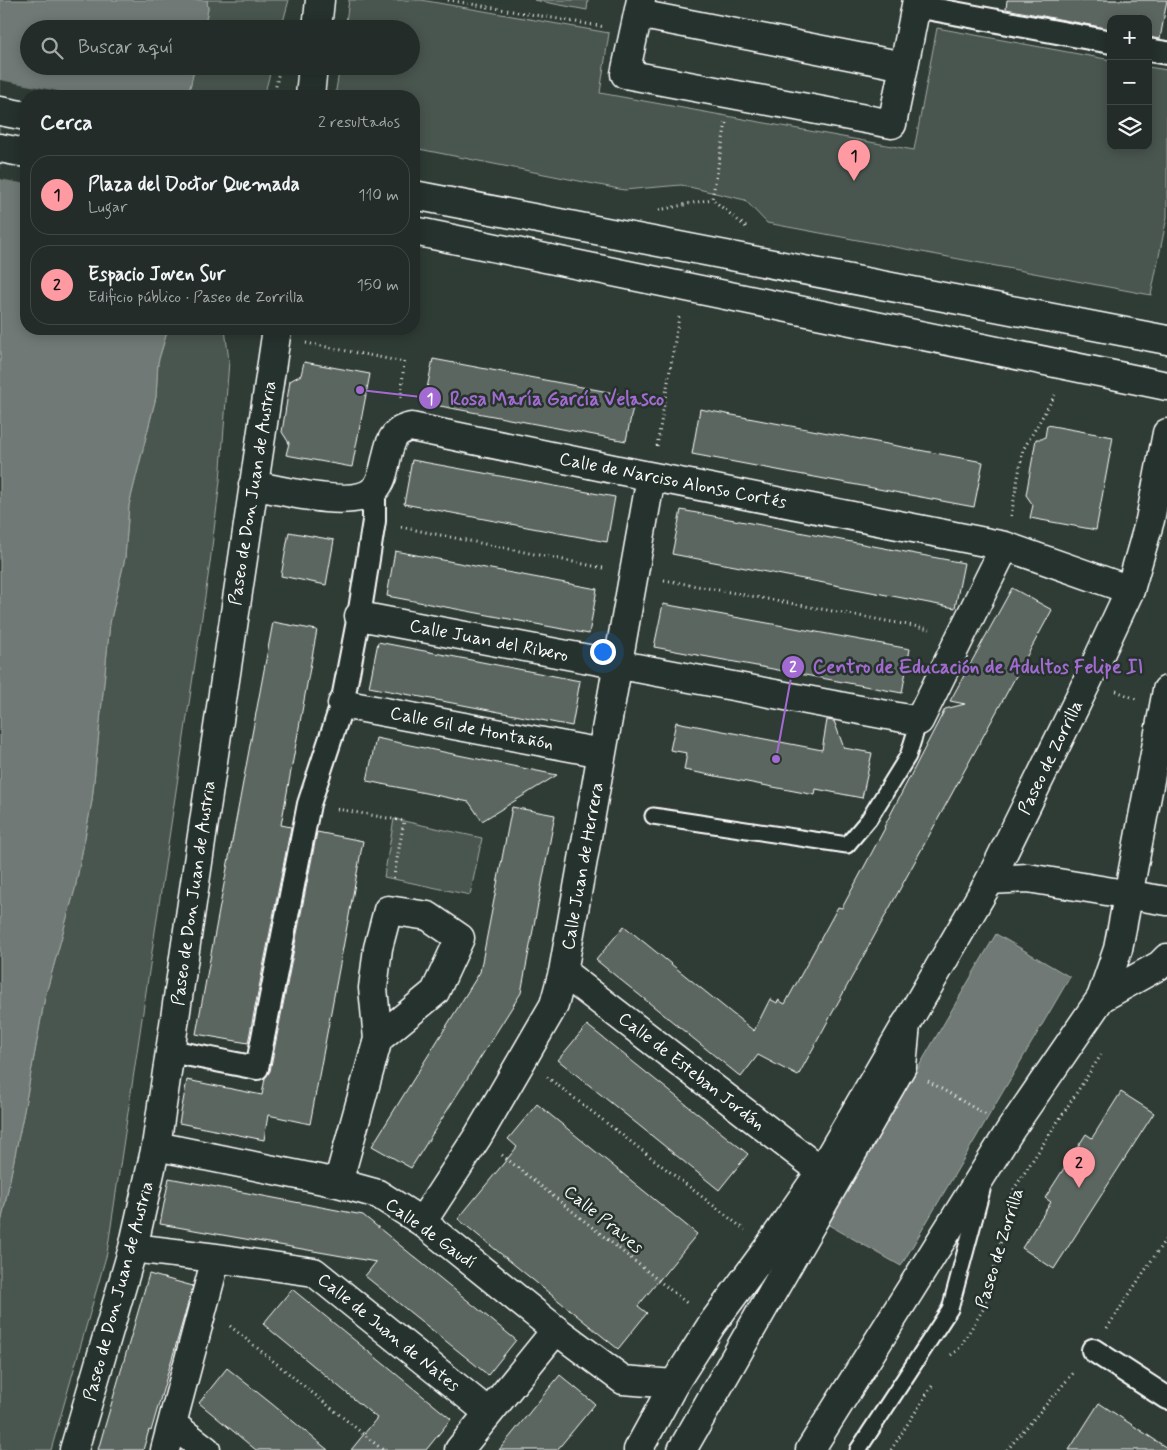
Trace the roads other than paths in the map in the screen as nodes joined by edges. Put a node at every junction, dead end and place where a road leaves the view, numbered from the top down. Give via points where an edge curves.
1 (320, 0) edge
2 (917, 3) edge
3 (638, 15) edge
4 (318, 20) edge
5 (1107, 41) edge
6 (1152, 51) edge
7 (1167, 53) edge
8 (904, 66) junction
9 (312, 75) edge
10 (311, 90) edge
11 (0, 111) edge
12 (20, 115) edge
13 (0, 148) edge
14 (20, 153) edge
15 (420, 195) edge
16 (420, 232) edge
17 (276, 335) edge
18 (1167, 340) edge
19 (1167, 386) edge
20 (1167, 433) edge
21 (651, 476) junction
22 (253, 485) junction
23 (374, 491) junction
24 (1005, 546) junction
25 (1130, 590) junction
26 (359, 616) junction
27 (618, 665) junction
28 (1165, 700) edge
29 (342, 704) junction
30 (919, 721) junction
31 (602, 753) junction
32 (653, 816) dead end
33 (990, 880) junction
34 (1128, 895) junction
35 (1167, 902) edge
36 (1164, 964) edge
37 (564, 972) junction
38 (1101, 998) junction
39 (906, 1024) junction
40 (378, 1039) junction
41 (170, 1051) junction
42 (156, 1146) junction
43 (989, 1164) junction
44 (821, 1171) junction
45 (338, 1183) junction
46 (422, 1222) junction
47 (133, 1248) junction
48 (216, 1258) junction
49 (556, 1330) junction
50 (1093, 1350) dead end
51 (674, 1384) junction
52 (1167, 1398) edge
53 (489, 1413) junction
54 (172, 1424) junction
55 (638, 1448) edge
56 (74, 1450) edge
57 (165, 1450) edge
58 (206, 1450) edge
59 (459, 1450) edge
60 (682, 1450) edge
61 (810, 1450) edge
62 (858, 1450) edge

1 - 4 street
2 - 5 street
2 - 8 street
3 - 8 street
3 - 8 street via 625,74 732,95 892,124
6 - 7 street
9 - 10 street
11 - 12 street
13 - 14 street
15 - 18 street
16 - 19 street
17 - 22 street, Paseo de Don Juan de Austria
20 - 25 street, Paseo de Zorrilla via 1150,520
21 - 23 street, Calle de Narciso Alonso Cortés via 411,427 399,431 392,440 382,477
21 - 24 street, Calle de Narciso Alonso Cortés
21 - 27 street, Calle Juan de Herrera
22 - 23 street via 334,500 352,499
22 - 41 street, Paseo de Don Juan de Austria
23 - 26 street via 374,521
24 - 25 street, Calle de Narciso Alonso Cortés
24 - 30 street
25 - 33 street, Paseo de Zorrilla
26 - 27 street, Calle Juan del Ribero
26 - 29 street
27 - 30 street, Calle Juan del Ribero
27 - 31 street, Calle Juan de Herrera
28 - 34 street, Paseo de Zorrilla
29 - 31 street, Calle Gil de Hontañón
29 - 41 street via 309,804 257,1068
30 - 32 lane via 908,756 868,819 847,845
31 - 37 street, Calle Juan de Herrera
33 - 34 street via 1028,878
33 - 39 street, Paseo de Zorrilla
34 - 35 street
34 - 38 street, Paseo de Zorrilla via 1118,949
36 - 38 street
37 - 44 street, Calle de Esteban Jordán
37 - 46 street, Calle Juan de Herrera via 554,1006 478,1136
38 - 43 street, Paseo de Zorrilla
39 - 44 street, Paseo de Zorrilla
39 - 60 street, Paseo de Zorrilla via 902,1066
40 - 40 street via 434,992 460,938 428,916 388,910 378,948 373,988
40 - 45 street
41 - 42 street, Paseo de Don Juan de Austria
42 - 45 street, Calle de Gaudí
42 - 47 street, Paseo de Don Juan de Austria
43 - 61 street, Paseo de Zorrilla
43 - 62 lane, Paseo de Zorrilla via 950,1309
44 - 51 street, Paseo de Zorrilla via 712,1324
45 - 46 street, Calle de Gaudí via 378,1194
46 - 49 street, Calle de Gaudí
47 - 48 street, Calle de Juan de Nates
47 - 56 street, Paseo de Don Juan de Austria
48 - 53 street, Calle de Juan de Nates via 314,1272
48 - 54 street
49 - 51 street, Calle de Gaudí via 623,1380
49 - 53 street
50 - 52 street
51 - 55 street, Paseo de Zorrilla
53 - 59 street
54 - 57 street
54 - 58 street

